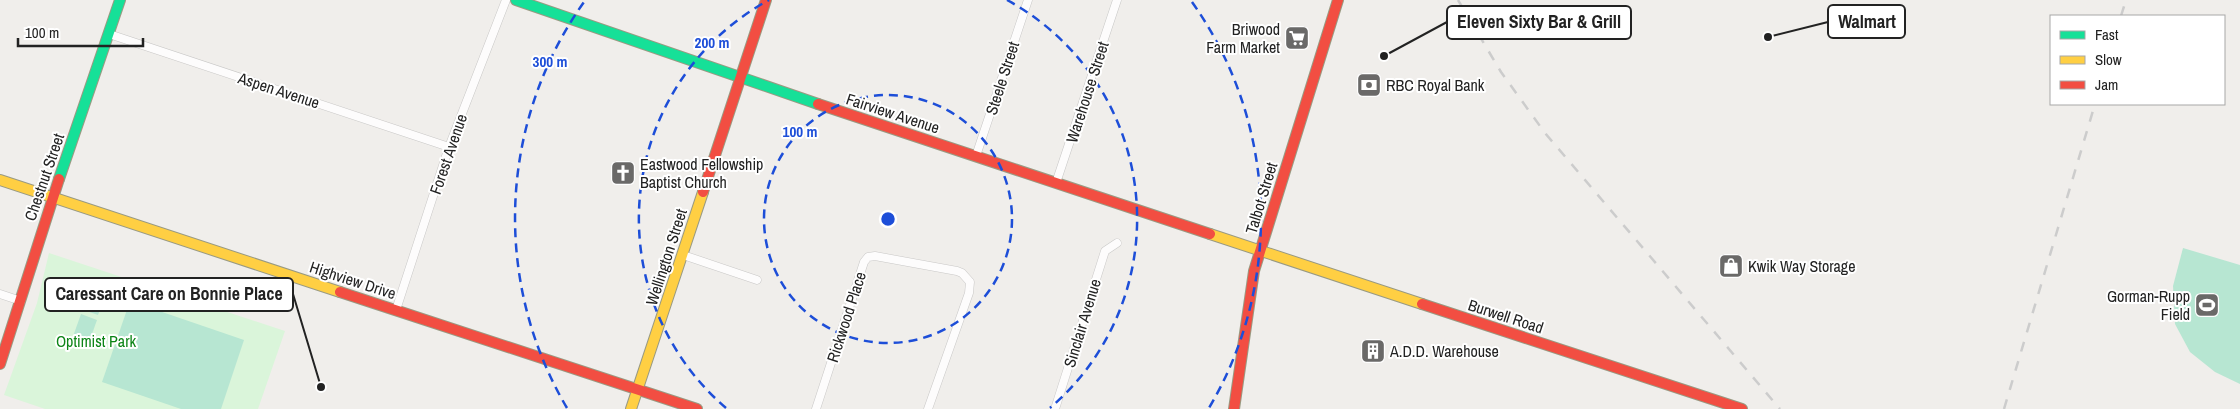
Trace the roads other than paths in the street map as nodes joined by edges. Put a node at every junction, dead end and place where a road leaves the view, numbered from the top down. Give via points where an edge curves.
1 (120, 0) edge
2 (506, 0) edge
3 (516, 0) edge
4 (766, 0) edge
5 (1028, 0) edge
6 (1117, 0) edge
7 (1338, 0) edge
8 (109, 34) junction
9 (742, 78) junction
10 (449, 147) junction
11 (976, 156) junction
12 (0, 180) edge
13 (1056, 183) junction
14 (53, 197) junction
15 (1117, 243) dead end
16 (1260, 251) junction
17 (683, 254) junction
18 (757, 280) dead end
19 (0, 294) edge
20 (21, 301) junction
21 (396, 310) junction
22 (0, 364) edge
23 (638, 389) junction
24 (631, 409) edge
25 (697, 409) edge
26 (816, 409) edge
27 (928, 409) edge
28 (1055, 409) edge
29 (1234, 409) edge
30 (1742, 409) edge

1 - 8 main road, Chestnut Street
2 - 10 street, Forest Avenue
3 - 9 main road, Fairview Avenue
4 - 9 main road, Wellington Street
5 - 11 street, Steele Street
6 - 13 street, Warehouse Street
7 - 16 main road, Talbot Street
8 - 10 street, Aspen Avenue
8 - 14 main road, Chestnut Street
9 - 11 main road, Fairview Avenue
9 - 17 main road, Wellington Street
10 - 21 street, Forest Avenue
11 - 13 main road, Fairview Avenue
12 - 14 main road, Highview Drive
13 - 16 main road, Fairview Avenue
14 - 20 main road, Chestnut Street
14 - 21 main road, Highview Drive
15 - 28 street, Sinclair Avenue via 1105,251
16 - 29 main road, Talbot Street via 1249,301
16 - 30 main road, Burwell Road
17 - 18 street
17 - 23 main road, Wellington Street
19 - 20 street
20 - 22 main road, Chestnut Street
21 - 23 main road, Highview Drive
23 - 24 main road, Wellington Street
23 - 25 main road, Highview Drive
26 - 27 street, Rickwood Place via 864,262 875,256 957,271 970,282 969,293

